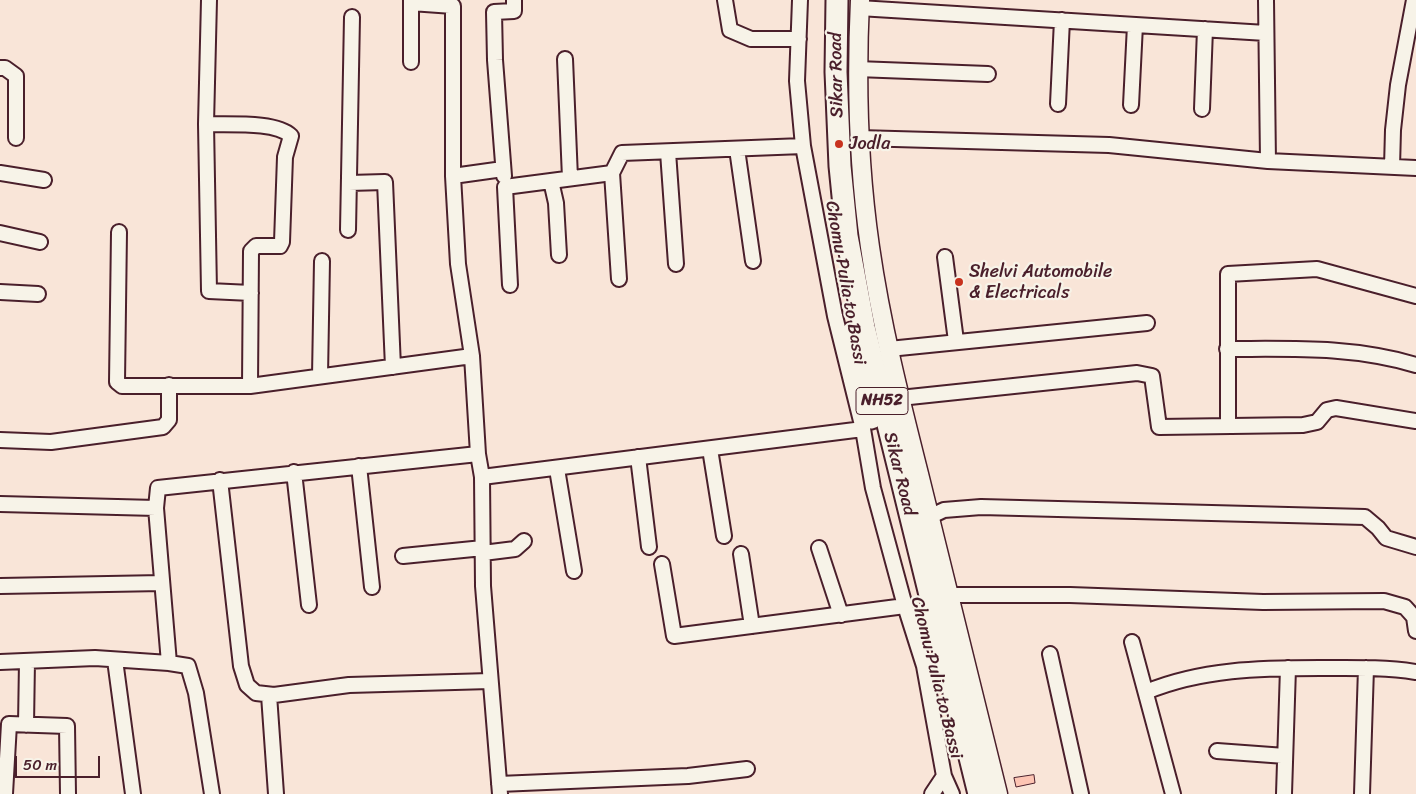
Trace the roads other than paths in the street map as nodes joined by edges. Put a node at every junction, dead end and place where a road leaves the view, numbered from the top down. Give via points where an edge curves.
1 (209, 0) edge
2 (514, 0) edge
3 (725, 0) edge
4 (800, 0) edge
5 (822, 0) edge
6 (837, 0) edge
7 (1266, 0) edge
8 (410, 2) edge
9 (860, 4) edge
10 (1414, 6) edge
11 (352, 17) dead end
12 (1062, 20) junction
13 (1135, 25) junction
14 (1204, 29) junction
15 (1266, 33) junction
16 (799, 39) junction
17 (566, 59) dead end
18 (411, 62) dead end
19 (0, 68) edge
20 (857, 69) junction
21 (988, 74) dead end
22 (1058, 104) dead end
23 (1132, 105) dead end
24 (1202, 109) dead end
25 (206, 124) junction
26 (16, 138) dead end
27 (859, 138) junction
28 (803, 146) junction
29 (737, 149) junction
30 (668, 152) junction
31 (1268, 161) junction
32 (1392, 167) junction
33 (1416, 168) edge
34 (503, 169) junction
35 (0, 173) edge
36 (612, 173) junction
37 (453, 176) junction
38 (570, 178) junction
39 (44, 180) dead end
40 (551, 181) junction
41 (349, 183) junction
42 (505, 187) junction
43 (348, 230) dead end
44 (119, 232) dead end
45 (0, 233) edge
46 (40, 242) dead end
47 (559, 255) dead end
48 (945, 257) dead end
49 (322, 261) dead end
50 (753, 261) dead end
51 (676, 264) dead end
52 (618, 279) dead end
53 (510, 285) dead end
54 (0, 292) edge
55 (251, 293) junction
56 (38, 294) dead end
57 (1416, 296) edge
58 (1147, 323) dead end
59 (956, 341) junction
60 (889, 349) junction
61 (1226, 349) junction
62 (472, 356) junction
63 (1416, 365) edge
64 (393, 367) junction
65 (320, 376) junction
66 (170, 385) junction
67 (250, 386) junction
68 (900, 398) junction
69 (1416, 422) edge
70 (1228, 426) junction
71 (863, 429) junction
72 (0, 440) edge
73 (710, 449) junction
74 (478, 454) junction
75 (638, 457) junction
76 (359, 466) junction
77 (557, 470) junction
78 (294, 472) junction
79 (482, 477) junction
80 (220, 480) junction
81 (0, 504) edge
82 (156, 508) junction
83 (929, 517) junction
84 (724, 536) dead end
85 (524, 541) dead end
86 (648, 547) dead end
87 (1416, 547) edge
88 (819, 548) dead end
89 (483, 551) junction
90 (741, 554) dead end
91 (403, 556) dead end
92 (662, 564) dead end
93 (574, 571) dead end
94 (162, 583) junction
95 (0, 586) edge
96 (372, 587) dead end
97 (949, 595) junction
98 (309, 605) dead end
99 (905, 606) junction
100 (840, 615) junction
101 (752, 626) junction
102 (1416, 631) edge
103 (1132, 642) dead end
104 (1050, 654) dead end
105 (116, 660) junction
106 (27, 661) junction
107 (0, 662) edge
108 (168, 662) junction
109 (1288, 668) junction
110 (1366, 668) junction
111 (1416, 672) edge
112 (490, 681) junction
113 (1146, 692) junction
114 (269, 695) junction
115 (26, 725) junction
116 (1216, 751) dead end
117 (1285, 756) junction
118 (748, 769) dead end
119 (944, 776) junction
120 (500, 789) edge
121 (5, 794) edge
122 (68, 794) edge
123 (133, 794) edge
124 (212, 794) edge
125 (276, 794) edge
126 (932, 794) edge
127 (952, 794) edge
128 (964, 794) edge
129 (979, 794) edge
130 (998, 794) edge
131 (1081, 794) edge
132 (1173, 794) edge
133 (1284, 794) edge
134 (1362, 794) edge

1 - 25 street
2 - 34 street via 514,11 494,12 494,60
3 - 16 street via 730,30 751,39
4 - 16 street
5 - 128 highway, Chomu Pulia to Bassi / NH52 via 825,143 834,235 844,292 858,368
6 - 129 highway, Sikar Road / NH52 via 839,159 847,236 871,354
7 - 15 street
8 - 18 street
8 - 37 street via 453,6
9 - 12 street
9 - 20 main road
10 - 32 street via 1398,84
11 - 41 street
12 - 13 street
12 - 22 street
13 - 14 street
13 - 23 street
14 - 15 street
14 - 24 street
15 - 31 street
16 - 28 street via 798,81
17 - 38 street
19 - 26 street via 16,76
20 - 21 street
20 - 27 main road
25 - 55 street via 209,291
25 - 55 street via 274,127 290,136 285,156 282,242 280,246 256,246 252,251
27 - 31 street via 1109,145
27 - 60 main road via 870,247
28 - 29 street
28 - 71 street via 835,316
29 - 30 street
29 - 50 street
30 - 36 street via 622,153
30 - 51 street
31 - 32 street
32 - 33 street
34 - 37 street
34 - 42 street
35 - 39 street
36 - 38 street
36 - 52 street
37 - 62 street via 458,264
38 - 40 street
40 - 42 street
40 - 47 street via 556,203
41 - 43 street
41 - 64 street via 386,182
42 - 53 street
44 - 66 street via 117,382 122,386
45 - 46 street
48 - 59 street
49 - 65 street
54 - 56 street
55 - 67 street
57 - 61 street via 1317,269 1228,274
58 - 59 street
59 - 60 street
60 - 68 main road
61 - 63 street via 1338,350
61 - 70 street
62 - 64 street
62 - 74 street
64 - 65 street
65 - 67 street
66 - 67 street
66 - 72 street via 169,420 163,427 51,442
68 - 70 street via 1137,373 1152,376 1159,427
68 - 83 main road
69 - 70 street via 1336,408 1327,410 1317,422 1303,426
71 - 73 street
71 - 99 street via 873,488
73 - 75 street
73 - 84 street
74 - 76 street
74 - 79 street
75 - 77 street
75 - 86 street
76 - 78 street
76 - 96 street
77 - 79 street
77 - 93 street
78 - 80 street
78 - 98 street
79 - 89 street
80 - 82 street via 158,488
80 - 114 street via 241,666 247,686 256,693
81 - 82 street
82 - 94 street
83 - 87 street via 944,510 981,507 1365,518 1386,538
83 - 97 main road
85 - 89 street via 514,549
88 - 100 street
89 - 91 street
89 - 112 street
90 - 101 street
92 - 101 street via 674,636
94 - 95 street
94 - 108 street
97 - 102 street via 1384,602 1405,607 1414,617
97 - 130 main road
99 - 100 street
99 - 119 street via 924,666
100 - 101 street
103 - 113 street
104 - 131 street
105 - 106 street
105 - 108 street
105 - 123 street
106 - 107 street
106 - 115 street
108 - 124 street via 188,666 196,692
109 - 110 street
109 - 113 street via 1220,672
109 - 117 street
110 - 111 street
110 - 134 street
112 - 114 street via 350,685
112 - 120 street
113 - 132 street
114 - 125 street
115 - 121 street via 9,724
115 - 122 street via 67,726
116 - 117 street
117 - 133 street
118 - 120 street
119 - 126 street
119 - 127 street

